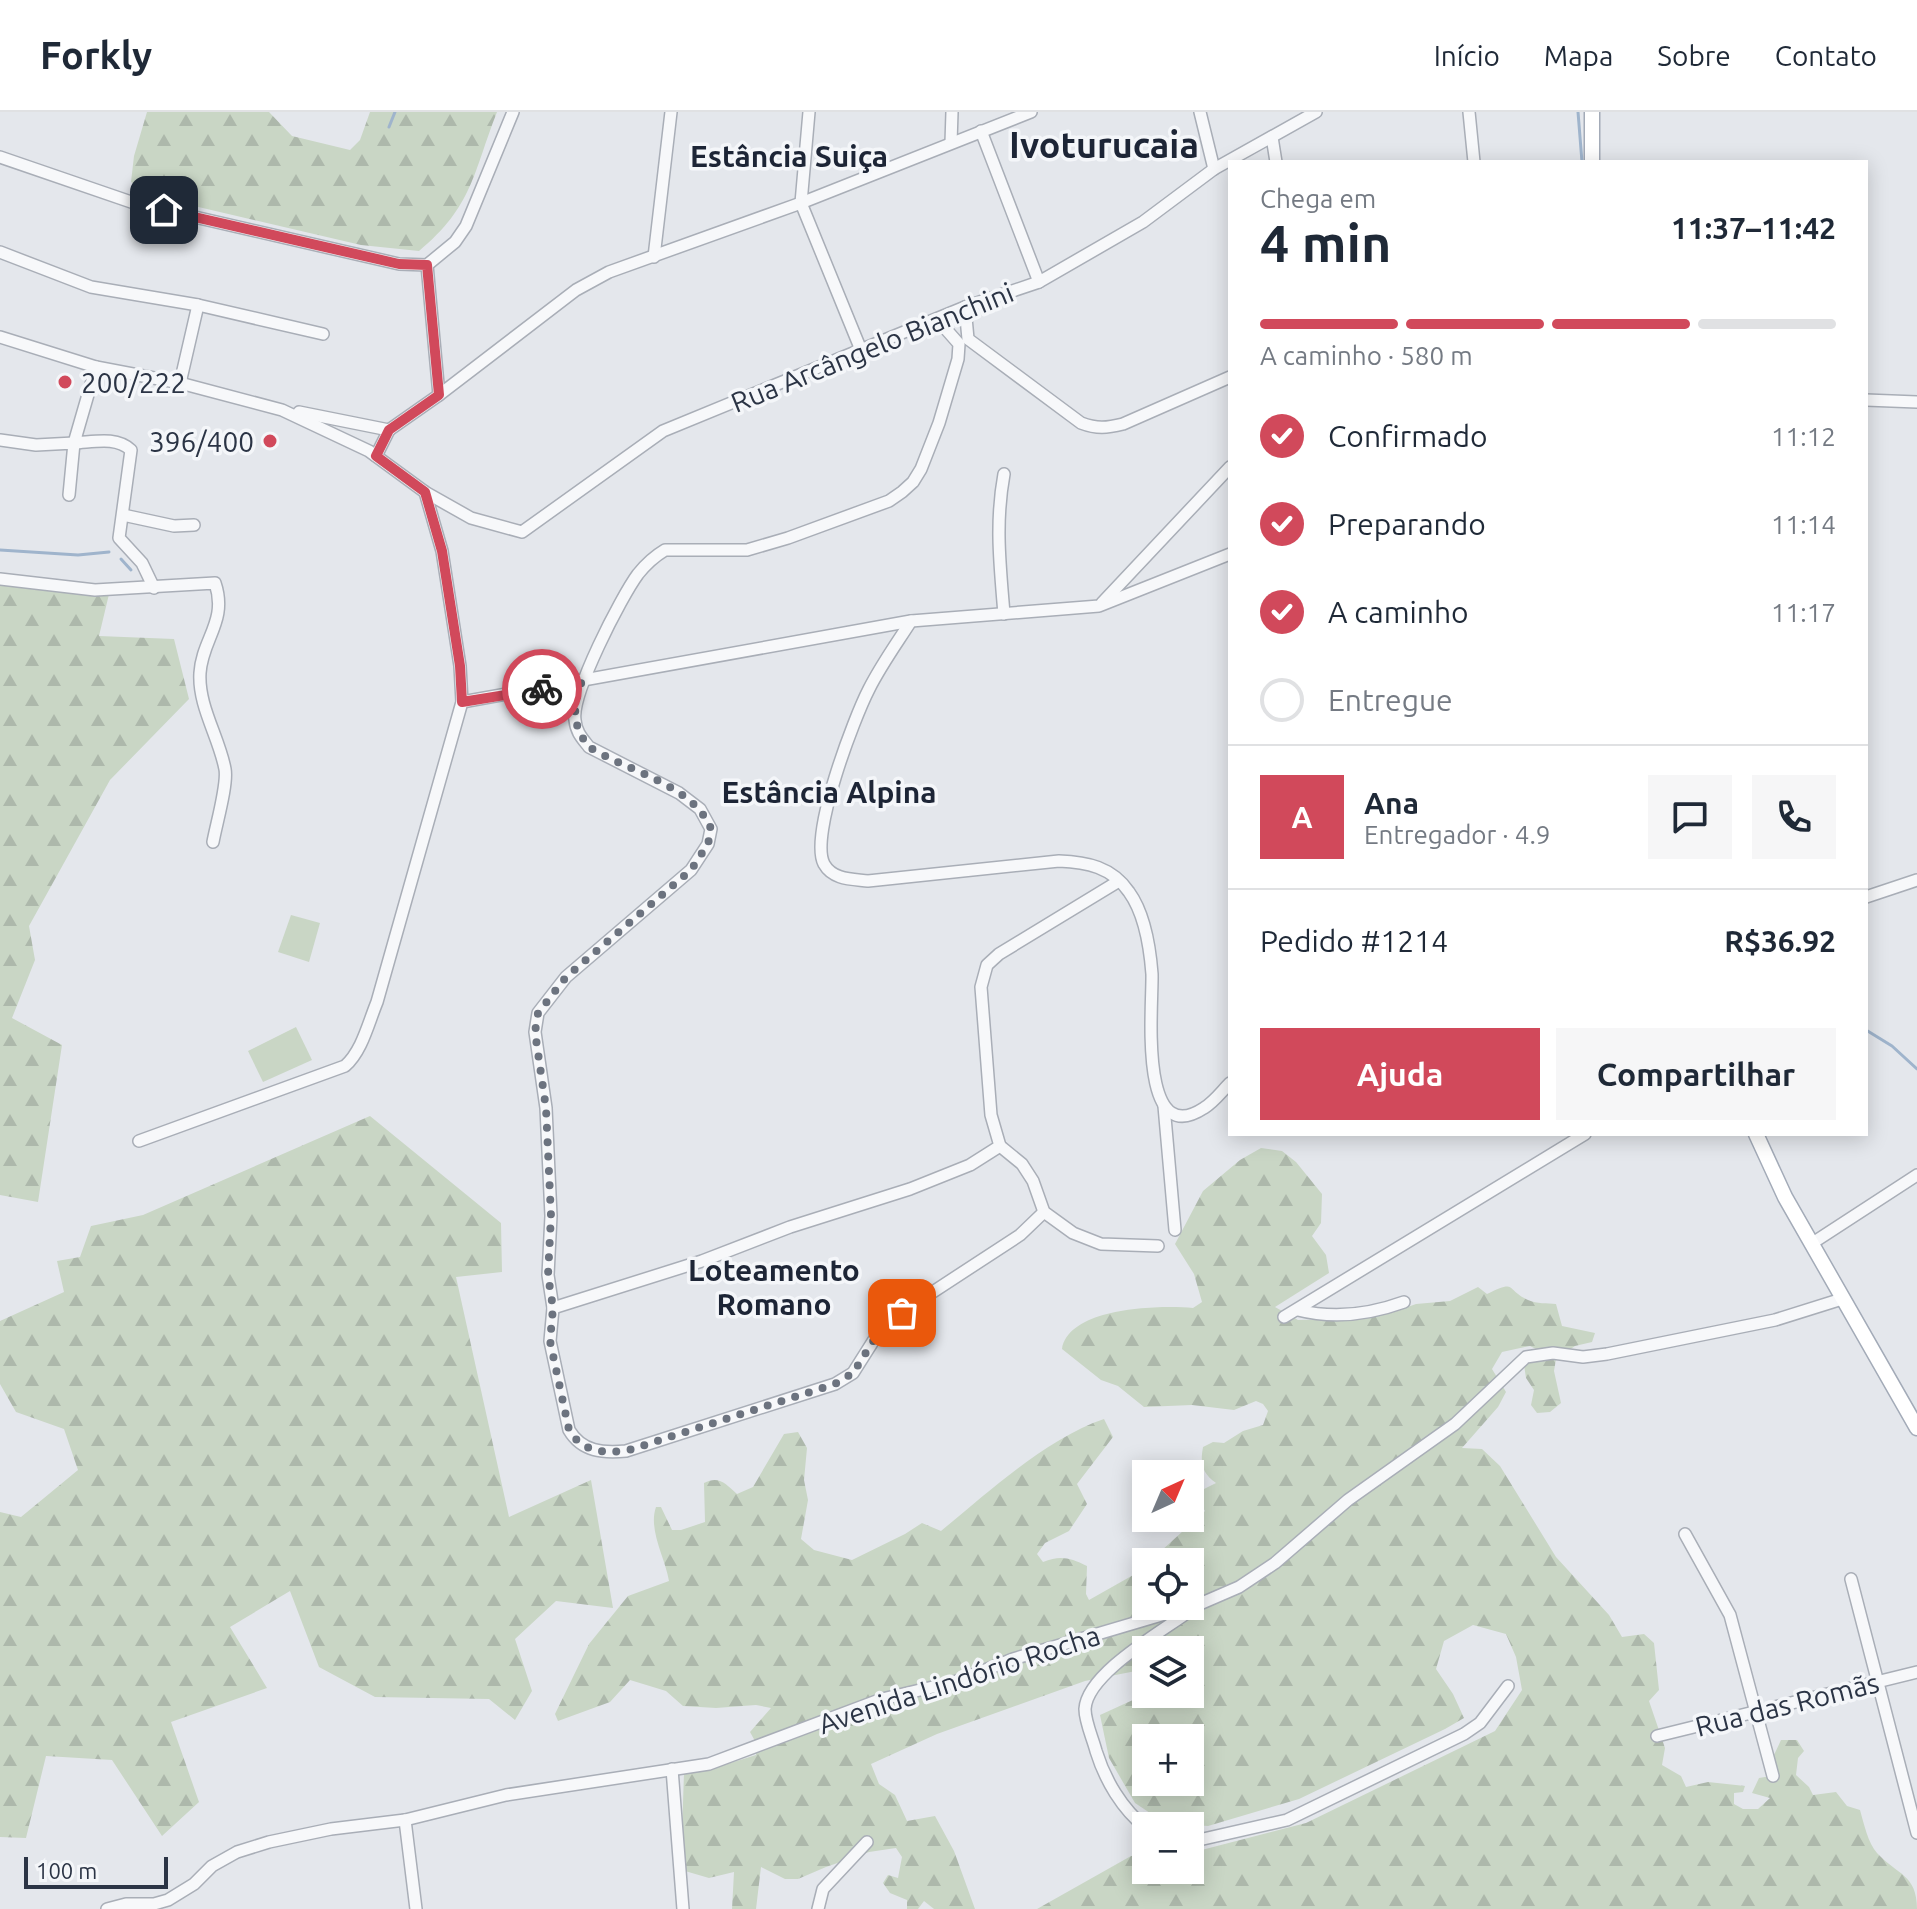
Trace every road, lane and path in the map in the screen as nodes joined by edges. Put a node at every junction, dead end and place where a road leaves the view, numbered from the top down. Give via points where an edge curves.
1 (513, 112) edge
2 (671, 112) edge
3 (809, 112) edge
4 (952, 112) edge
5 (1031, 112) edge
6 (1200, 112) edge
7 (1316, 112) edge
8 (1469, 112) edge
9 (1592, 112) edge
10 (981, 131) junction
11 (1272, 137) junction
12 (951, 143) junction
13 (0, 157) edge
14 (1230, 160) edge
15 (1276, 160) edge
16 (1474, 160) edge
17 (1592, 160) edge
18 (1228, 161) edge
19 (1214, 169) junction
20 (801, 203) junction
21 (0, 252) edge
22 (654, 257) junction
23 (427, 265) junction
24 (1039, 282) junction
25 (198, 305) junction
26 (965, 307) junction
27 (937, 319) junction
28 (323, 334) dead end
29 (0, 337) edge
30 (964, 341) junction
31 (861, 350) junction
32 (96, 367) junction
33 (1228, 378) edge
34 (180, 383) junction
35 (439, 395) junction
36 (1868, 400) edge
37 (1917, 402) edge
38 (282, 410) junction
39 (367, 425) junction
40 (389, 430) junction
41 (0, 440) edge
42 (74, 443) junction
43 (360, 447) junction
44 (376, 456) junction
45 (1228, 469) edge
46 (1004, 474) dead end
47 (425, 492) junction
48 (69, 495) dead end
49 (123, 515) junction
50 (194, 525) dead end
51 (1228, 555) edge
52 (0, 579) edge
53 (154, 588) junction
54 (1099, 606) junction
55 (1004, 614) junction
56 (911, 621) junction
57 (582, 681) junction
58 (462, 702) junction
59 (213, 842) dead end
60 (1917, 880) edge
61 (1119, 881) junction
62 (1868, 896) edge
63 (1228, 1085) edge
64 (1164, 1106) junction
65 (1582, 1136) edge
66 (1757, 1136) edge
67 (139, 1141) dead end
68 (1000, 1146) junction
69 (1917, 1175) edge
70 (1044, 1212) junction
71 (1175, 1230) dead end
72 (1811, 1244) junction
73 (1158, 1246) dead end
74 (1842, 1299) junction
75 (1404, 1302) dead end
76 (553, 1308) junction
77 (1298, 1310) junction
78 (1284, 1317) dead end
79 (1917, 1428) edge
80 (1685, 1534) dead end
81 (1851, 1579) dead end
82 (1204, 1602) edge
83 (1145, 1620) edge
84 (1178, 1620) edge
85 (1917, 1672) edge
86 (1878, 1682) junction
87 (1508, 1686) dead end
88 (1756, 1712) junction
89 (1657, 1736) dead end
90 (672, 1769) junction
91 (1773, 1776) dead end
92 (1132, 1816) edge
93 (405, 1820) junction
94 (1917, 1833) edge
95 (1204, 1839) edge
96 (867, 1842) dead end
97 (154, 1907) edge
98 (107, 1909) edge
99 (416, 1909) edge
100 (683, 1909) edge
101 (818, 1909) edge

1 - 23 street via 466,226
2 - 22 street
3 - 20 street
4 - 12 street
5 - 10 street
6 - 19 street
7 - 11 street, Rua Arcângelo Bianchini
8 - 16 street
9 - 17 main road
10 - 12 street
10 - 24 street
11 - 14 street, Rua Arcângelo Bianchini
11 - 15 street
12 - 20 street
13 - 23 street via 134,203 386,261
18 - 19 street, Rua Arcângelo Bianchini
19 - 24 street, Rua Arcângelo Bianchini via 1143,222
20 - 22 street
20 - 31 street
21 - 25 street via 73,282
22 - 35 street via 576,290
23 - 35 street
24 - 26 street, Rua Arcângelo Bianchini
25 - 28 street
25 - 34 street
26 - 27 street, Rua Arcângelo Bianchini
26 - 30 street
27 - 30 street
27 - 31 street, Rua Arcângelo Bianchini
29 - 32 street
30 - 33 street via 1093,427 1123,424
30 - 57 street via 921,469 902,492 747,550 665,550 639,574
31 - 47 street, Rua Arcângelo Bianchini via 663,431 522,532 471,518
32 - 34 street
32 - 42 street
34 - 38 street
35 - 40 street
36 - 37 street
38 - 39 street
38 - 43 street
39 - 40 street
39 - 43 street
40 - 44 street
41 - 42 street
42 - 48 street
42 - 49 street via 112,441 131,450
43 - 44 street
44 - 47 street
45 - 54 street
46 - 55 street via 997,535
47 - 58 street via 442,551
49 - 50 street
49 - 53 street via 119,538 142,563
51 - 54 street
52 - 53 street via 95,590
53 - 59 street via 215,583 221,600 200,671 202,695 226,772
54 - 55 street
55 - 56 street
56 - 57 street
56 - 61 street via 857,714 826,811 824,864 844,879 868,881 1084,862
57 - 58 street
57 - 76 street via 574,720 578,734 602,755 679,793 700,809 711,829 691,870 566,977 538,1013
58 - 67 street via 377,1002 354,1058 345,1066
60 - 62 street
61 - 64 street via 1130,893 1148,941 1152,1068
61 - 68 street via 987,965 981,987 991,1115
63 - 64 street via 1193,1114 1182,1116
64 - 71 street
65 - 77 street
66 - 72 main road
68 - 70 street via 1022,1164
68 - 76 street via 970,1165 910,1189
69 - 72 street
70 - 73 street via 1073,1233 1101,1244
70 - 76 street via 1020,1235 884,1324 853,1373 835,1384 626,1451 590,1450 569,1430 550,1341
72 - 74 main road
74 - 79 main road
74 - 82 street, Avenida Lindório Rocha via 1775,1320 1607,1354 1526,1357 1455,1424 1348,1500 1275,1563
75 - 77 street via 1357,1313
77 - 78 street
80 - 88 street via 1730,1615
81 - 86 street
83 - 90 street, Avenida Lindório Rocha via 954,1682 882,1699 709,1764
84 - 92 street via 1106,1671 1090,1690 1085,1711 1101,1768
85 - 86 street, Rua das Romãs
86 - 88 street, Rua das Romãs
86 - 94 street
87 - 95 street via 1480,1723 1464,1734 1287,1820
88 - 89 street, Rua das Romãs
88 - 91 street
90 - 93 street, Avenida Lindório Rocha via 506,1795
90 - 100 street
93 - 97 street, Avenida Lindório Rocha via 331,1829 237,1852
93 - 99 street
96 - 101 street via 823,1889
97 - 98 street, Avenida Lindório Rocha via 126,1904

